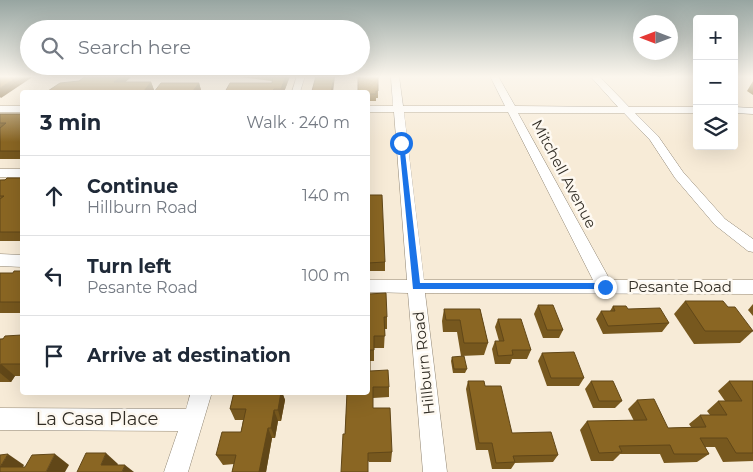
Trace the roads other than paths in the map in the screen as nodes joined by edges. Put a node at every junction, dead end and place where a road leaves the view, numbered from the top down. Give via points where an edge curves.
1 (397, 98) edge
2 (506, 98) edge
3 (615, 98) edge
4 (0, 109) edge
5 (20, 109) edge
6 (370, 110) edge
7 (398, 110) junction
8 (512, 110) junction
9 (627, 110) junction
10 (693, 110) edge
11 (738, 110) edge
12 (753, 110) edge
13 (0, 173) edge
14 (20, 173) edge
15 (753, 247) edge
16 (0, 260) edge
17 (20, 260) edge
18 (370, 286) edge
19 (416, 286) junction
20 (605, 287) junction
21 (753, 287) edge
22 (201, 395) edge
23 (0, 419) edge
24 (193, 420) junction
25 (176, 472) edge
26 (435, 472) edge

1 - 7 street, Hillburn Road
2 - 8 street, Mitchell Avenue
3 - 9 street
4 - 5 street
6 - 7 street
7 - 8 street
7 - 19 street, Hillburn Road
8 - 9 street
8 - 20 street, Mitchell Avenue
9 - 10 street
9 - 15 street via 654,138 690,188 720,222
11 - 12 street
13 - 14 street
16 - 17 street
18 - 19 street, Pesante Road
19 - 20 street, Pesante Road
19 - 26 street, Hillburn Road
20 - 21 street, Pesante Road
22 - 24 street
23 - 24 street, La Casa Place
24 - 25 street

